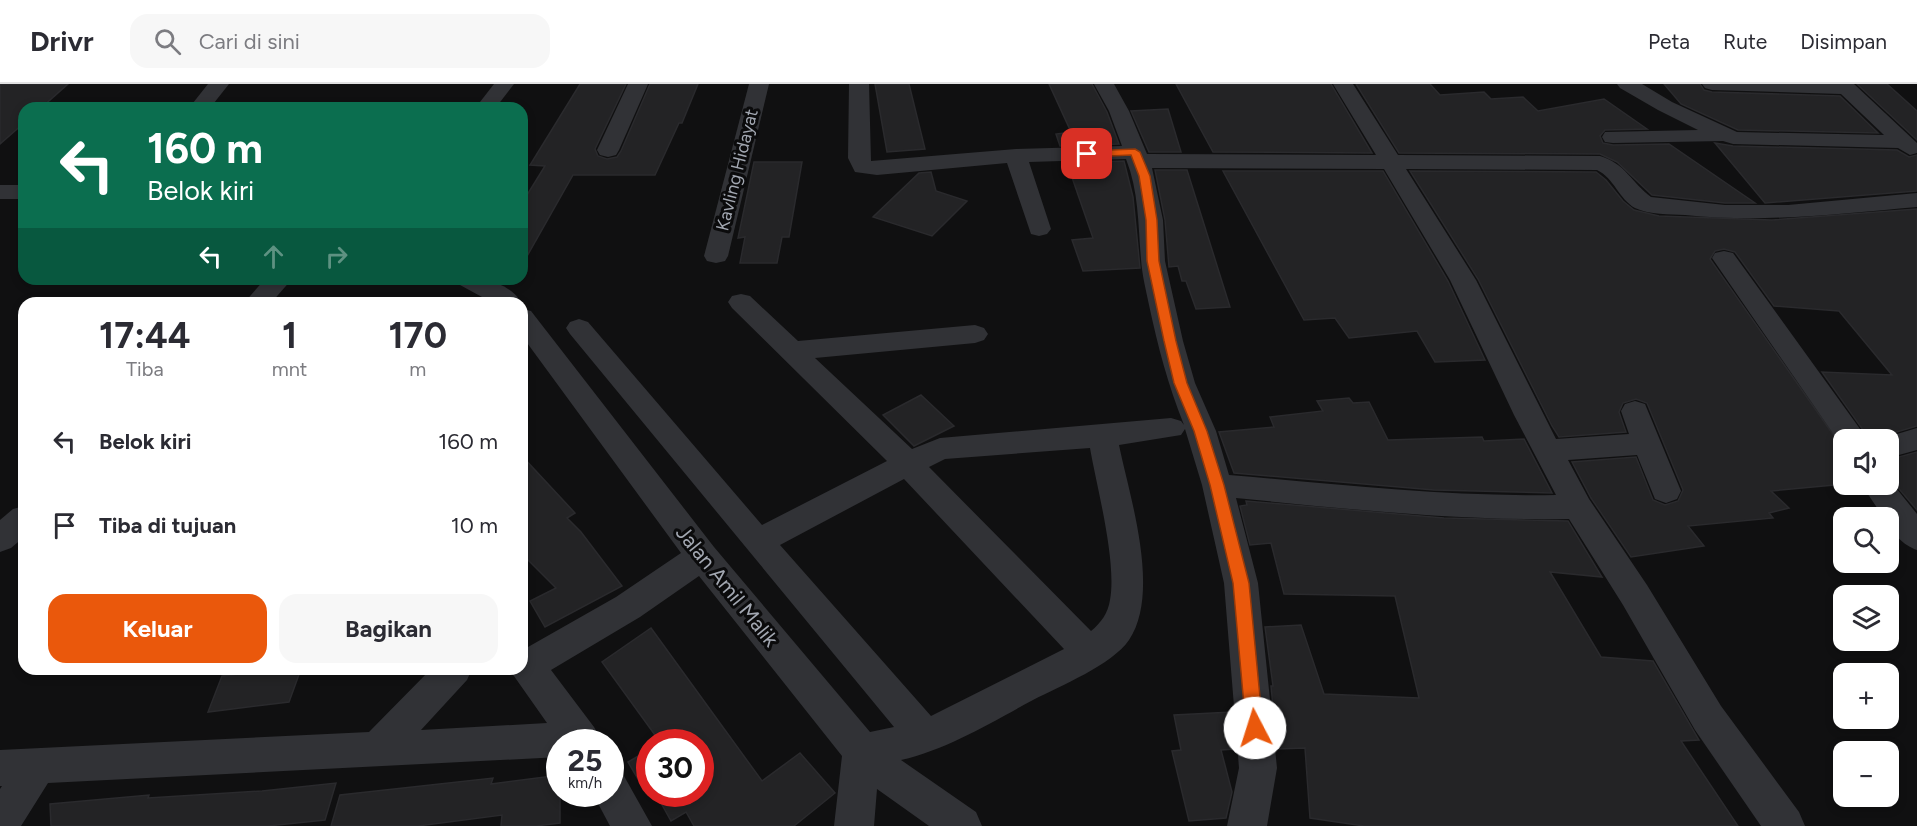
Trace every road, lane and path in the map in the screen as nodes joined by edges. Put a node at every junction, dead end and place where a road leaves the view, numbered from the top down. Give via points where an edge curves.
1 (219, 84) edge
2 (504, 84) edge
3 (638, 84) edge
4 (759, 84) edge
5 (859, 84) edge
6 (1104, 84) edge
7 (1343, 84) edge
8 (1627, 84) edge
9 (1712, 84) edge
10 (1844, 86) edge
11 (204, 102) edge
12 (490, 102) dead end
13 (1725, 135) junction
14 (1613, 137) dead end
15 (1911, 148) edge
16 (608, 150) dead end
17 (1016, 156) junction
18 (1137, 156) junction
19 (1391, 160) junction
20 (0, 192) edge
21 (18, 192) edge
22 (1917, 200) edge
23 (1650, 205) junction
24 (1665, 226) dead end
25 (1039, 229) dead end
26 (716, 256) dead end
27 (1724, 258) dead end
28 (274, 285) edge
29 (481, 285) edge
30 (262, 297) edge
31 (502, 297) edge
32 (741, 302) dead end
33 (528, 324) edge
34 (579, 328) dead end
35 (975, 334) dead end
36 (791, 351) junction
37 (1635, 411) dead end
38 (1171, 428) dead end
39 (1845, 429) edge
40 (1103, 436) junction
41 (1917, 439) edge
42 (1648, 443) junction
43 (1899, 444) edge
44 (1547, 450) junction
45 (908, 464) junction
46 (1217, 485) junction
47 (1666, 491) dead end
48 (1885, 495) edge
49 (1578, 507) junction
50 (18, 523) edge
51 (1917, 537) edge
52 (0, 539) edge
53 (758, 542) junction
54 (702, 556) junction
55 (1090, 653) junction
56 (528, 660) edge
57 (528, 666) edge
58 (448, 675) edge
59 (573, 729) edge
60 (926, 737) junction
61 (546, 743) edge
62 (377, 750) junction
63 (862, 751) junction
64 (38, 766) junction
65 (0, 768) edge
66 (621, 807) edge
67 (0, 823) edge
68 (632, 826) edge
69 (854, 826) edge
70 (962, 826) edge
71 (1247, 826) edge
72 (1785, 826) edge

1 - 11 street
2 - 12 street
3 - 16 street
4 - 26 street, Kavling Hidayat
5 - 17 street via 862,167
6 - 18 street
7 - 19 street
8 - 13 street
9 - 10 street
10 - 15 street
13 - 14 street
13 - 15 street
17 - 18 street
17 - 25 street
18 - 19 street
18 - 46 street via 1144,176 1153,261 1170,341
19 - 23 street via 1600,163 1612,168 1636,197
19 - 44 street via 1463,280
20 - 21 street
22 - 23 street via 1788,212 1725,212
23 - 24 street
27 - 39 street
28 - 30 street
29 - 31 street
32 - 36 street
33 - 54 street, Jalan Amil Malik
34 - 53 street
35 - 36 street
36 - 45 street
37 - 42 street
38 - 40 street
40 - 45 street via 940,449
40 - 55 street via 1126,559 1127,600 1116,631
41 - 43 street
42 - 44 street
42 - 47 street
44 - 49 street
45 - 53 street
45 - 55 street
46 - 49 street via 1378,500
46 - 71 street via 1241,583 1251,679 1258,768
48 - 51 street
49 - 72 street via 1708,718
50 - 52 street
53 - 60 street
54 - 56 street via 628,607
54 - 63 street, Jalan Amil Malik
55 - 60 street
57 - 59 street
58 - 62 street
60 - 63 street
61 - 62 street
62 - 64 street
63 - 69 street
63 - 70 street, Jalan Amil Malik
64 - 65 street
64 - 67 street
66 - 68 street

